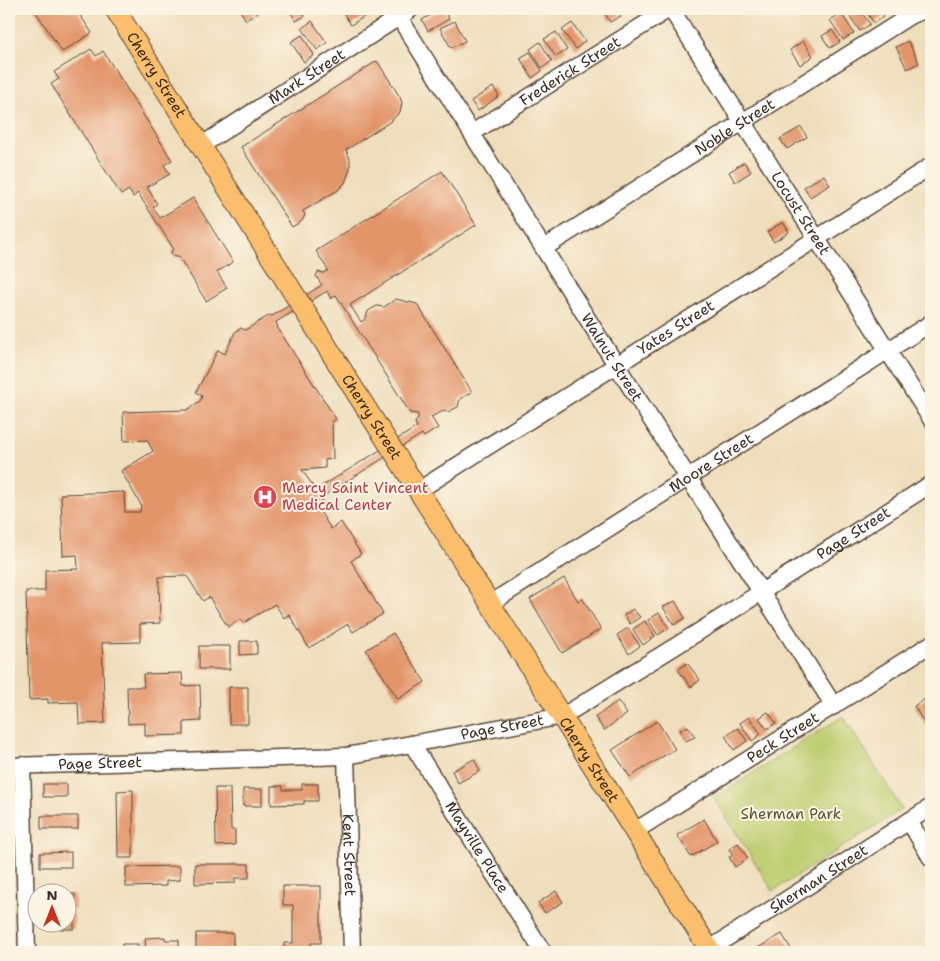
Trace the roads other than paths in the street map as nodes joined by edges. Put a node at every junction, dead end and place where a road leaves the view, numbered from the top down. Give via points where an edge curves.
1 (115, 9) edge
2 (670, 9) edge
3 (927, 9) edge
4 (401, 11) edge
5 (743, 121) junction
6 (472, 133) junction
7 (202, 145) junction
8 (931, 166) edge
9 (817, 239) junction
10 (544, 248) junction
11 (931, 323) edge
12 (888, 351) junction
13 (617, 366) junction
14 (931, 420) edge
15 (689, 477) junction
16 (931, 484) edge
17 (419, 490) junction
18 (761, 592) junction
19 (491, 603) junction
20 (931, 644) edge
21 (834, 706) junction
22 (563, 716) junction
23 (412, 744) junction
24 (346, 756) junction
25 (15, 766) edge
26 (931, 807) edge
27 (909, 821) junction
28 (636, 831) junction
29 (931, 858) edge
30 (709, 951) edge
31 (27, 952) edge
32 (352, 952) edge
33 (543, 952) edge

1 - 7 main road, Cherry Street
2 - 5 street, Locust Street
2 - 6 street, Frederick Street
3 - 5 street, Noble Street via 911,15
4 - 6 street, Walnut Street
4 - 7 street, Mark Street
5 - 9 street, Locust Street
5 - 10 street, Noble Street
6 - 10 street, Walnut Street
7 - 17 main road, Cherry Street
8 - 9 street, Yates Street
9 - 12 street, Locust Street
9 - 13 street, Yates Street
10 - 13 street, Walnut Street
11 - 12 street, Moore Street
12 - 14 street, Locust Street
12 - 15 street, Moore Street
13 - 15 street, Walnut Street
13 - 17 street, Yates Street
15 - 18 street, Walnut Street
15 - 19 street, Moore Street
16 - 18 street, Page Street
17 - 19 main road, Cherry Street
18 - 21 street, Walnut Street
18 - 22 street, Page Street
19 - 22 main road, Cherry Street
20 - 21 street, Peck Street
21 - 28 street, Peck Street
22 - 23 street, Page Street
22 - 28 main road, Cherry Street
23 - 24 street, Page Street
23 - 33 street, Mayville Place
24 - 25 street, Page Street
24 - 32 street, Kent Street
25 - 31 street
26 - 27 street, Sherman Street
27 - 29 street
27 - 30 street, Sherman Street
28 - 30 main road, Cherry Street

